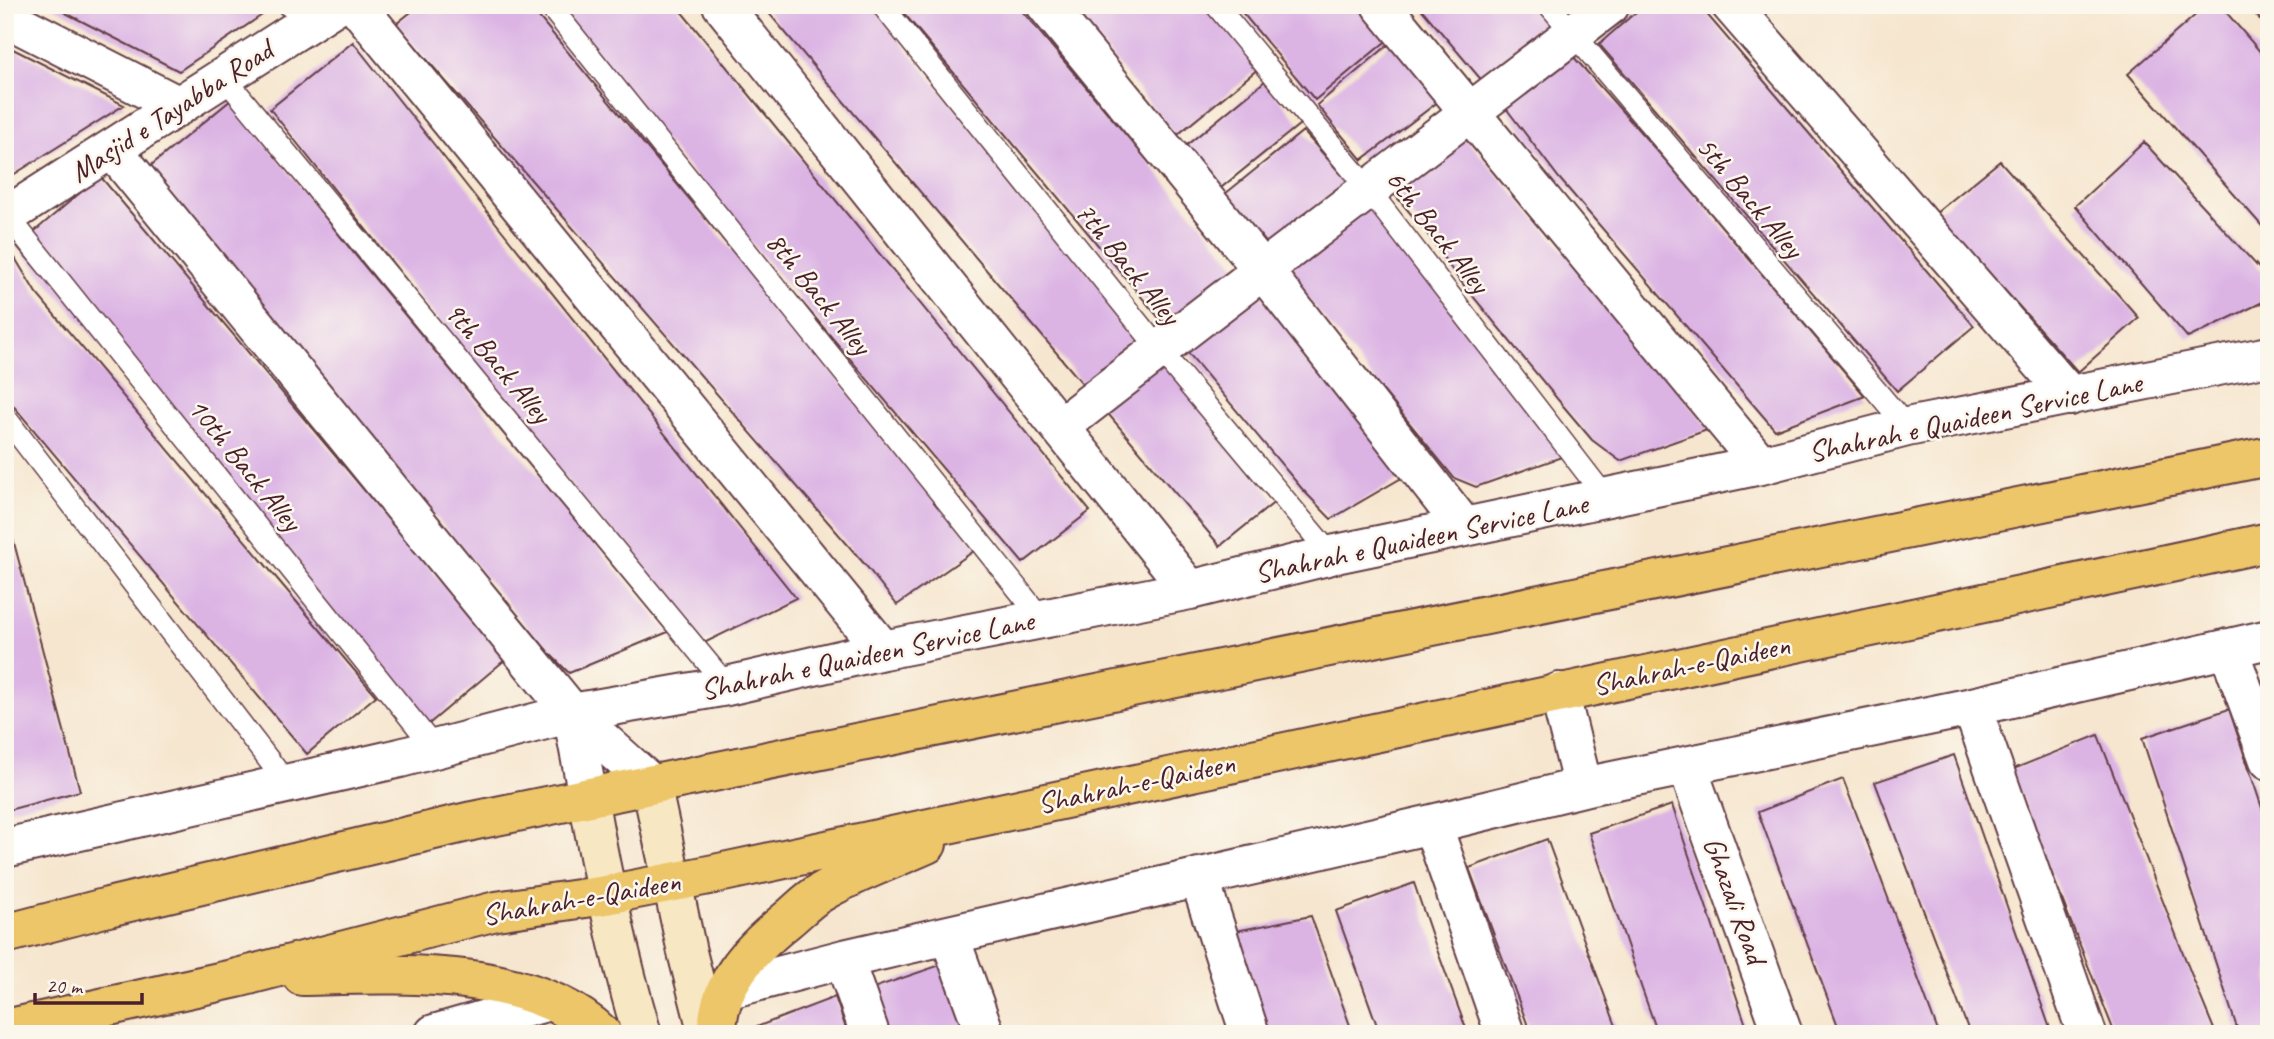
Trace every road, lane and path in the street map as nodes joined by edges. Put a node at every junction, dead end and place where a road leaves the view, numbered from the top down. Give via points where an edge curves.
1 (356, 5) edge
2 (549, 5) edge
3 (722, 5) edge
4 (882, 5) edge
5 (1046, 5) edge
6 (1216, 5) edge
7 (1381, 5) edge
8 (1549, 5) edge
9 (1610, 5) edge
10 (1731, 5) edge
11 (313, 10) edge
12 (5, 17) edge
13 (1572, 34) junction
14 (224, 77) junction
15 (179, 106) junction
16 (1470, 114) junction
17 (112, 149) junction
18 (1368, 189) junction
19 (6, 216) edge
20 (1262, 269) junction
21 (1159, 349) junction
22 (2269, 356) edge
23 (2070, 396) junction
24 (5, 418) edge
25 (1060, 427) junction
26 (1907, 427) junction
27 (2269, 456) edge
28 (1761, 465) junction
29 (1606, 498) junction
30 (1464, 527) junction
31 (2269, 542) edge
32 (1331, 555) junction
33 (1190, 590) junction
34 (1041, 618) junction
35 (2269, 639) edge
36 (2228, 648) junction
37 (883, 650) junction
38 (727, 686) junction
39 (1559, 692) junction
40 (1972, 707) junction
41 (572, 713) junction
42 (436, 750) junction
43 (2269, 760) edge
44 (1687, 766) junction
45 (1134, 783) junction
46 (650, 784) junction
47 (288, 785) junction
48 (1583, 787) junction
49 (588, 797) junction
50 (1432, 824) junction
51 (5, 848) edge
52 (1199, 877) junction
53 (672, 882) junction
54 (606, 895) junction
55 (5, 934) edge
56 (950, 935) junction
57 (845, 959) junction
58 (237, 978) junction
59 (726, 990) junction
60 (549, 1001) junction
61 (5, 1029) edge
62 (434, 1034) edge
63 (602, 1034) edge
64 (642, 1034) edge
65 (708, 1034) edge
66 (717, 1034) edge
67 (870, 1034) edge
68 (985, 1034) edge
69 (1250, 1034) edge
70 (1505, 1034) edge
71 (1783, 1034) edge
72 (2087, 1034) edge

1 - 37 street
2 - 34 lane, 8th Back Alley
3 - 25 street
4 - 21 lane, 7th Back Alley
5 - 20 street
6 - 18 lane, 6th Back Alley
7 - 16 street
8 - 13 lane, 5th Back Alley
9 - 13 street
10 - 23 street
11 - 14 street, Masjid e Tayabba Road
12 - 15 street
13 - 16 street
13 - 26 lane, 5th Back Alley
14 - 15 street, Masjid e Tayabba Road
14 - 38 lane, 9th Back Alley
15 - 17 street, Masjid e Tayabba Road
16 - 18 street
16 - 28 street
17 - 19 street, Masjid e Tayabba Road
17 - 41 street
18 - 20 street
18 - 29 lane, 6th Back Alley
19 - 42 lane, 10th Back Alley
20 - 21 street
20 - 30 street
21 - 25 street
21 - 32 lane, 7th Back Alley
22 - 23 street, Shahrah e Quaideen Service Lane
23 - 26 street, Shahrah e Quaideen Service Lane
24 - 47 lane
25 - 33 street
26 - 28 street, Shahrah e Quaideen Service Lane
27 - 46 main road
28 - 29 street, Shahrah e Quaideen Service Lane
29 - 30 street, Shahrah e Quaideen Service Lane
30 - 32 street, Shahrah e Quaideen Service Lane
31 - 39 main road, Shahrah-e-Qaideen
32 - 33 street, Shahrah e Quaideen Service Lane
33 - 34 street, Shahrah e Quaideen Service Lane
34 - 37 street, Shahrah e Quaideen Service Lane
35 - 36 street
36 - 40 street
36 - 43 street
37 - 38 street, Shahrah e Quaideen Service Lane
38 - 41 street, Shahrah e Quaideen Service Lane
39 - 45 main road, Shahrah-e-Qaideen
39 - 48 street
40 - 44 street
40 - 72 street
41 - 42 street, Shahrah e Quaideen Service Lane
41 - 46 street
41 - 49 street
42 - 47 street, Shahrah e Quaideen Service Lane
44 - 48 street
44 - 71 street, Ghazali Road
45 - 53 main road, Shahrah-e-Qaideen
45 - 59 main road via 942,837 819,893 744,959
46 - 49 main road
46 - 53 main road
47 - 51 street, Shahrah e Quaideen Service Lane
48 - 50 street
49 - 54 main road
49 - 55 main road via 445,827
50 - 52 street
50 - 70 street
52 - 56 street
52 - 69 street
53 - 54 main road, Shahrah-e-Qaideen
53 - 65 main road
54 - 58 main road, Shahrah-e-Qaideen via 496,911
54 - 64 main road
56 - 57 street
56 - 68 street
57 - 59 street
57 - 67 street
58 - 60 main road via 454,977
58 - 61 main road, Shahrah-e-Qaideen
59 - 66 main road
60 - 62 street
60 - 63 main road via 589,1021

